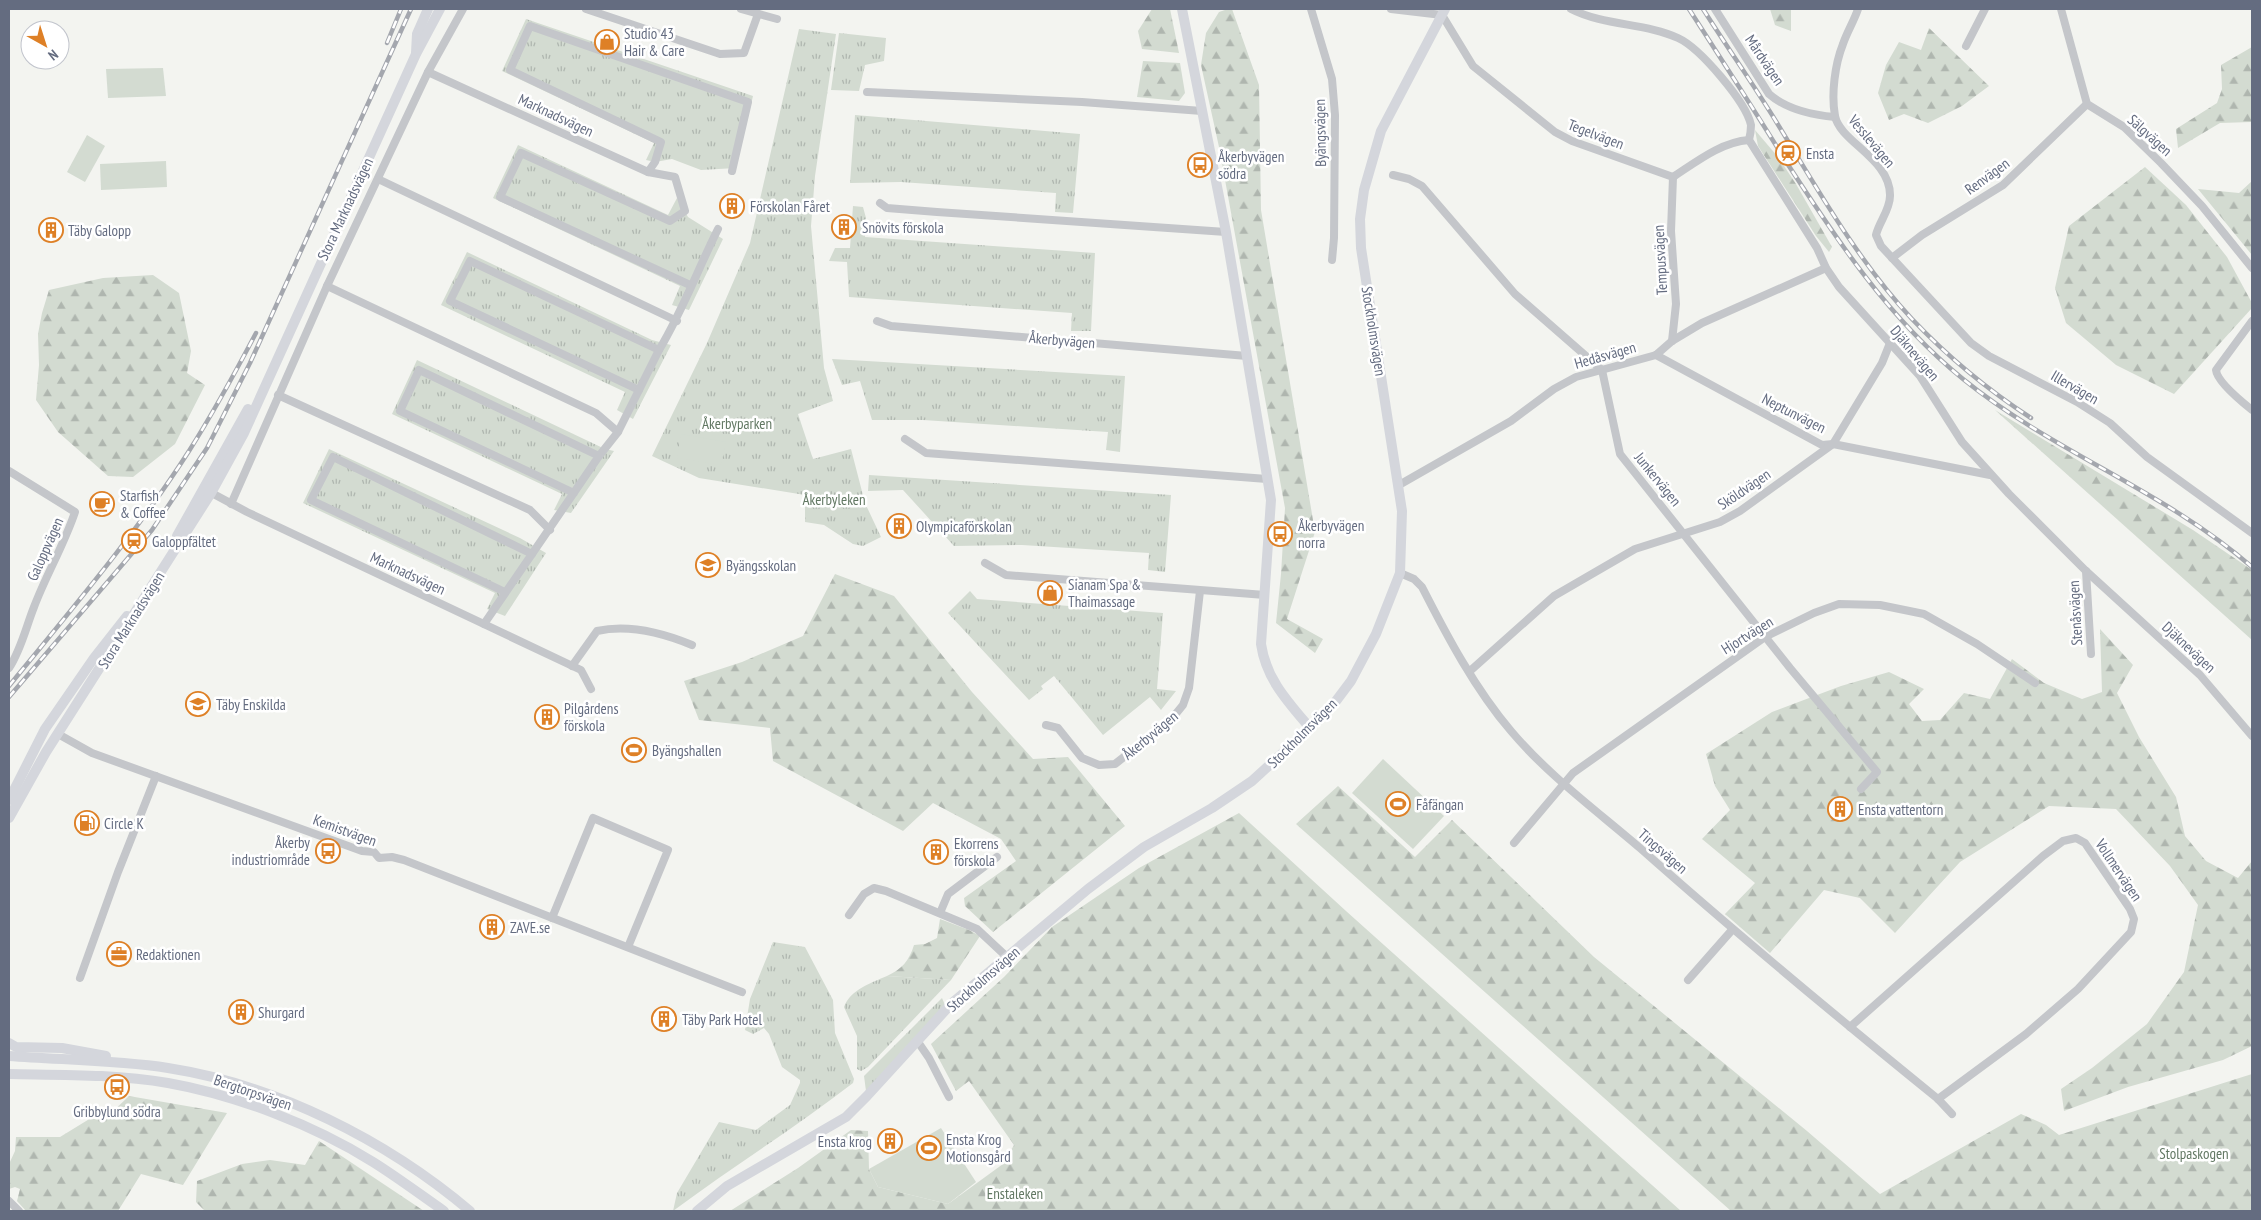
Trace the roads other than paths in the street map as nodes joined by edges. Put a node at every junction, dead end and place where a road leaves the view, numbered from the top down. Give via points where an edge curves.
1 (428, 9) edge
2 (440, 9) edge
3 (446, 9) edge
4 (463, 9) edge
5 (586, 9) edge
6 (741, 9) edge
7 (1182, 9) edge
8 (1311, 9) edge
9 (1391, 9) edge
10 (1571, 9) edge
11 (1715, 9) edge
12 (1858, 9) edge
13 (1985, 9) edge
14 (2061, 9) edge
15 (1443, 12) edge
16 (758, 14) junction
17 (777, 19) dead end
18 (1966, 46) dead end
19 (416, 54) junction
20 (428, 72) junction
21 (867, 92) dead end
22 (2087, 104) junction
23 (1202, 111) junction
24 (1835, 117) junction
25 (1749, 140) junction
26 (732, 171) dead end
27 (648, 172) junction
28 (1393, 174) dead end
29 (1673, 177) junction
30 (378, 179) junction
31 (880, 203) dead end
32 (718, 229) dead end
33 (1226, 232) junction
34 (1892, 258) junction
35 (1332, 260) dead end
36 (1826, 268) junction
37 (2252, 268) edge
38 (690, 285) junction
39 (327, 286) junction
40 (677, 321) junction
41 (877, 321) dead end
42 (2252, 321) edge
43 (1672, 341) junction
44 (1890, 343) junction
45 (660, 350) junction
46 (1656, 355) junction
47 (1247, 356) junction
48 (1602, 370) junction
49 (639, 390) junction
50 (278, 395) junction
51 (2252, 410) edge
52 (618, 432) junction
53 (905, 440) dead end
54 (1833, 444) junction
55 (599, 456) junction
56 (9, 471) edge
57 (1990, 475) junction
58 (1267, 479) junction
59 (1399, 485) junction
60 (207, 490) junction
61 (574, 493) junction
62 (232, 504) junction
63 (550, 530) junction
64 (1684, 533) junction
65 (2252, 533) edge
66 (532, 554) junction
67 (985, 562) dead end
68 (2086, 571) junction
69 (1400, 572) junction
70 (1200, 591) junction
71 (505, 592) junction
72 (1265, 595) junction
73 (484, 624) junction
74 (1765, 637) junction
75 (692, 645) dead end
76 (2091, 654) dead end
77 (572, 666) junction
78 (9, 668) edge
79 (1470, 671) junction
80 (2035, 683) dead end
81 (591, 689) dead end
82 (1046, 725) dead end
83 (1310, 728) junction
84 (46, 729) junction
85 (58, 734) junction
86 (2252, 736) edge
87 (156, 776) junction
88 (1565, 783) junction
89 (1861, 788) dead end
90 (9, 800) edge
91 (9, 818) edge
92 (1514, 843) dead end
93 (997, 857) dead end
94 (940, 913) junction
95 (849, 915) dead end
96 (552, 918) junction
97 (1732, 930) junction
98 (628, 948) junction
99 (1007, 957) junction
100 (80, 978) dead end
101 (1688, 980) dead end
102 (742, 992) dead end
103 (1850, 1027) junction
104 (9, 1042) edge
105 (918, 1042) junction
106 (9, 1056) edge
107 (133, 1064) junction
108 (9, 1074) edge
109 (949, 1097) dead end
110 (1938, 1099) junction
111 (1952, 1114) dead end
112 (9, 1201) edge
113 (19, 1211) edge
114 (444, 1211) edge
115 (470, 1211) edge
116 (697, 1211) edge

1 - 19 main road, Stora Marknadsvägen via 417,34
2 - 19 main road, Stora Marknadsvägen
3 - 19 main road, Stora Marknadsvägen via 428,44
4 - 20 street
5 - 16 street via 720,54 744,53
6 - 16 street
7 - 23 main road
8 - 35 street, Byängsvägen via 1332,79 1335,115
9 - 15 street
10 - 25 street, Djäknevägen via 1613,23 1679,38 1710,64 1744,109 1751,126
11 - 24 street, Mårdvägen via 1769,94 1780,103 1820,116
12 - 24 street, Vesslevägen via 1838,59
13 - 18 street
14 - 22 street
15 - 29 street, Tegelvägen via 1473,66 1555,132
15 - 59 main road, Stockholmsvägen via 1381,131 1364,190 1360,219 1361,248
16 - 17 street
19 - 60 main road, Stora Marknadsvägen via 273,364
20 - 27 street, Marknadsvägen
20 - 30 street
21 - 23 street
22 - 34 street, Renvägen via 2004,185 1922,235
22 - 37 street, Sälgvägen via 2124,127 2161,163 2202,206
23 - 33 main road
24 - 34 street, Vesslevägen via 1886,178 1890,196 1876,235
25 - 29 street via 1725,145
25 - 36 street, Djäknevägen via 1817,248
26 - 27 street via 748,102 530,26 510,70 662,142
27 - 38 street, Marknadsvägen via 676,177 685,211 670,222 521,154 500,197
28 - 48 street via 1422,186 1515,294
29 - 43 street, Tempusvägen via 1671,230 1676,304
30 - 39 street
30 - 40 street
31 - 33 street via 887,208
32 - 38 street
33 - 47 main road
34 - 65 street, Illervägen via 1971,343 2110,423 2146,457
36 - 43 street, Hedåsvägen via 1702,323
36 - 44 street, Djäknevägen
38 - 40 street
39 - 50 street
39 - 52 street via 596,413
40 - 45 street
41 - 47 street, Åkerbyvägen via 891,326
42 - 51 street via 2216,370 2216,375
43 - 46 street, Hedåsvägen
44 - 54 street, Sköldvägen via 1882,363
44 - 57 street, Djäknevägen via 1920,376 1962,442
45 - 49 street
45 - 49 street via 470,261 450,301
46 - 48 street, Hedåsvägen
46 - 54 street, Neptunvägen via 1822,445
47 - 58 main road
48 - 59 street, Hedåsvägen via 1569,381 1511,422
48 - 64 street, Junkervägen via 1620,454
49 - 52 street
50 - 62 street
50 - 63 street via 530,510
52 - 55 street
53 - 58 street via 926,453
54 - 57 street, Neptunvägen
54 - 64 street, Sköldvägen via 1740,511 1720,522
55 - 61 street
55 - 61 street via 419,370 400,411
56 - 78 street, Galoppvägen via 75,512
57 - 68 street, Djäknevägen
58 - 72 main road via 1271,500
59 - 69 main road, Stockholmsvägen via 1402,511
60 - 62 street, Marknadsvägen
60 - 84 main road, Stora Marknadsvägen via 130,611
60 - 85 main road, Stora Marknadsvägen
61 - 63 street
62 - 73 street, Marknadsvägen
63 - 66 street
64 - 74 street, Junkervägen
64 - 79 street, Sköldvägen via 1636,549 1554,596
66 - 71 street
66 - 71 street via 333,457 311,500
67 - 70 street via 1006,574
68 - 76 street, Stenåsvägen
68 - 86 street, Djäknevägen via 2200,674
69 - 79 street, Tingsvägen via 1422,587
69 - 83 main road, Stockholmsvägen via 1376,634 1351,681
70 - 72 street
70 - 82 street, Åkerbyvägen via 1189,688 1183,705 1170,721 1115,764 1099,765 1082,758 1058,728
71 - 73 street
72 - 83 main road via 1261,644 1264,660 1276,686
73 - 77 street, Marknadsvägen
74 - 80 street, Hjortvägen via 1839,604 1880,605 1924,614 1977,644
74 - 88 street, Hjortvägen via 1573,773
74 - 89 street, Junkervägen via 1877,772
75 - 77 street via 675,638 619,627 608,628 597,631
77 - 81 street, Marknadsvägen via 581,670
79 - 88 street, Tingsvägen via 1495,712
83 - 99 main road, Stockholmsvägen via 1252,781 1144,847
84 - 85 main road
84 - 90 main road, Stora Marknadsvägen
85 - 87 street, Kemistvägen via 92,753
85 - 91 main road, Stora Marknadsvägen
87 - 96 street, Kemistvägen via 362,851 374,852 379,858 404,860
87 - 100 street
88 - 92 street, Hjortvägen
88 - 97 street, Tingsvägen
93 - 94 street via 948,894
94 - 95 street via 874,888 864,894
94 - 99 street via 977,929
96 - 98 street, Kemistvägen
96 - 98 street via 593,818 668,850
97 - 101 street
97 - 103 street, Tingsvägen
98 - 102 street, Kemistvägen
99 - 105 main road, Stockholmsvägen via 952,1003
103 - 110 street, Tingsvägen
103 - 110 street, Vollmervägen via 2062,841 2076,838 2085,843 2130,909 2134,919 2131,932 2047,1018
104 - 107 main road via 16,1047 62,1048 102,1054
105 - 109 street via 930,1058
105 - 116 main road, Stockholmsvägen via 846,1117 727,1186
106 - 107 main road, Bergtorpsvägen
107 - 115 main road, Bergtorpsvägen via 169,1068 221,1080 324,1118 419,1172
108 - 114 main road, Bergtorpsvägen via 106,1076 169,1083 221,1096 322,1134 372,1161
110 - 111 street, Tingsvägen
112 - 113 street

